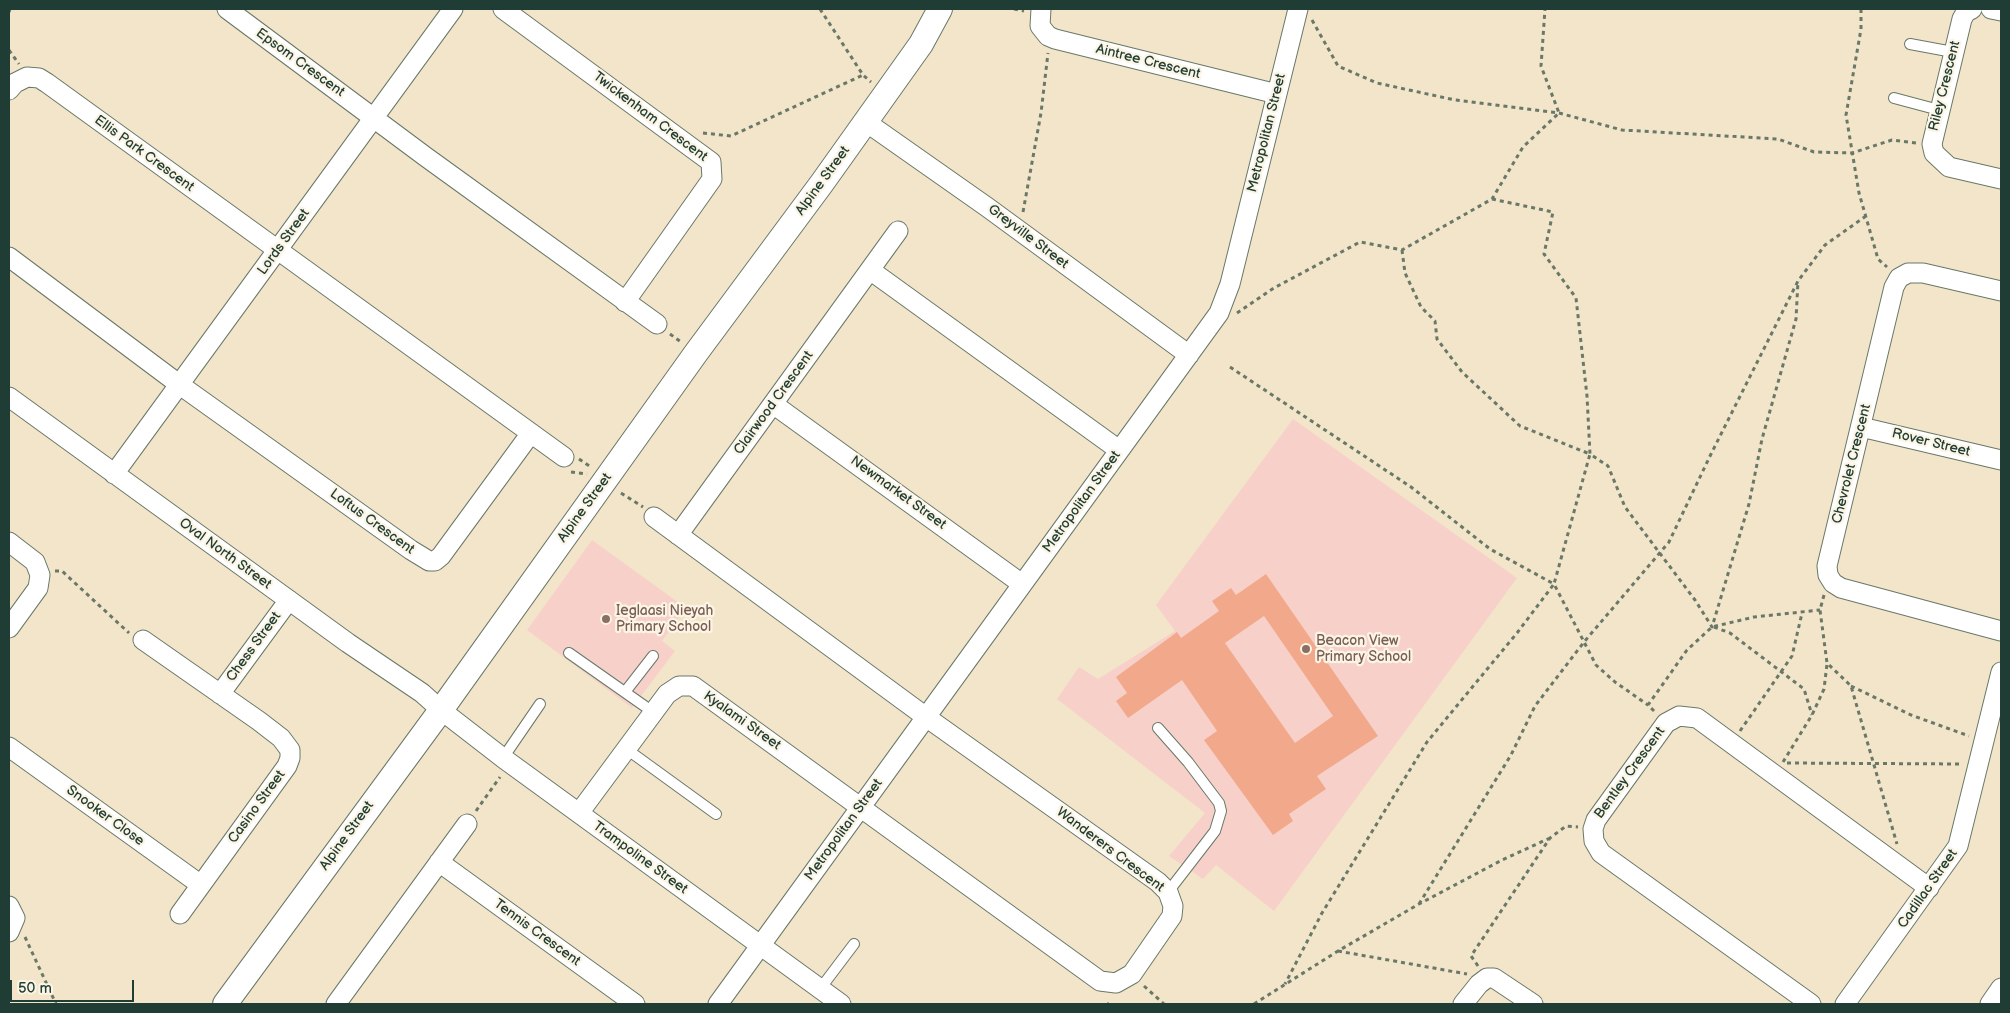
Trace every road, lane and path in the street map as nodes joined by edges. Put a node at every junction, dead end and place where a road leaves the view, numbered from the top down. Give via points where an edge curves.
1 (227, 9) edge
2 (453, 9) edge
3 (503, 9) edge
4 (820, 9) edge
5 (940, 9) edge
6 (1041, 9) edge
7 (1545, 9) edge
8 (1861, 9) edge
9 (1972, 9) edge
10 (1991, 9) edge
11 (2001, 11) edge
12 (1304, 13) edge
13 (1910, 44) dead end
14 (1048, 45) dead end
15 (1953, 52) junction
16 (863, 75) junction
17 (873, 83) dead end
18 (9, 90) edge
19 (1277, 94) junction
20 (1894, 98) dead end
21 (1939, 110) junction
22 (1560, 113) junction
23 (374, 117) junction
24 (866, 122) junction
25 (669, 130) junction
26 (1932, 144) junction
27 (1852, 153) junction
28 (2001, 179) edge
29 (1492, 199) junction
30 (1866, 216) junction
31 (1022, 218) dead end
32 (898, 231) dead end
33 (1402, 250) junction
34 (277, 251) junction
35 (9, 257) edge
36 (870, 270) junction
37 (1899, 278) junction
38 (1798, 281) junction
39 (2001, 292) edge
40 (625, 302) junction
41 (1232, 317) dead end
42 (657, 324) dead end
43 (1189, 355) junction
44 (1230, 367) dead end
45 (180, 385) junction
46 (9, 397) edge
47 (773, 404) junction
48 (1861, 427) junction
49 (530, 433) junction
50 (1119, 450) junction
51 (1590, 454) junction
52 (564, 458) dead end
53 (2001, 460) edge
54 (114, 474) junction
55 (621, 493) dead end
56 (652, 515) joint
57 (678, 535) junction
58 (9, 542) edge
59 (1660, 553) junction
60 (51, 571) dead end
61 (1828, 575) junction
62 (1022, 584) junction
63 (1554, 584) junction
64 (289, 600) junction
65 (1820, 610) junction
66 (1802, 613) junction
67 (1712, 626) junction
68 (9, 628) edge
69 (2001, 631) edge
70 (139, 640) joint
71 (1584, 642) junction
72 (569, 653) dead end
73 (652, 656) dead end
74 (1828, 663) junction
75 (1781, 672) junction
76 (2001, 672) edge
77 (1851, 686) junction
78 (625, 692) junction
79 (220, 694) junction
80 (540, 704) dead end
81 (1648, 706) junction
82 (440, 710) junction
83 (653, 712) junction
84 (1812, 715) junction
85 (926, 717) junction
86 (1666, 723) junction
87 (1158, 728) dead end
88 (1731, 743) junction
89 (1992, 744) edge
90 (9, 747) edge
91 (625, 748) junction
92 (1874, 763) junction
93 (1979, 763) junction
94 (502, 767) junction
95 (1778, 769) junction
96 (861, 806) junction
97 (579, 813) junction
98 (716, 814) dead end
99 (471, 818) joint
100 (1593, 829) junction
101 (1550, 838) junction
102 (1890, 859) junction
103 (439, 862) junction
104 (201, 885) junction
105 (1929, 888) junction
106 (1168, 892) junction
107 (1419, 904) junction
108 (9, 906) edge
109 (180, 914) dead end
110 (16, 933) edge
111 (854, 944) dead end
112 (760, 946) junction
113 (1338, 951) junction
114 (1132, 974) junction
115 (1487, 978) junction
116 (1285, 984) junction
117 (820, 989) junction
118 (344, 1002) edge
119 (56, 1004) edge
120 (225, 1004) edge
121 (635, 1004) edge
122 (718, 1004) edge
123 (841, 1004) edge
124 (1164, 1004) edge
125 (1254, 1004) edge
126 (1464, 1004) edge
127 (1533, 1004) edge
128 (1811, 1004) edge
129 (1845, 1004) edge

1 - 23 street, Epsom Crescent
2 - 23 street, Lords Street
3 - 25 street, Twickenham Crescent
4 - 16 path
5 - 24 street, Alpine Street via 921,44
6 - 19 street, Aintree Crescent via 1040,26 1055,39
7 - 22 path via 1541,66
8 - 27 path via 1861,29 1846,115
9 - 15 street, Riley Crescent via 1962,19
10 - 11 street
12 - 19 street, Metropolitan Street
12 - 22 path via 1338,66 1377,83 1454,100
13 - 15 lane
14 - 31 path via 1048,71
15 - 21 street, Riley Crescent
16 - 17 path
16 - 25 path via 732,136
18 - 34 street, Ellis Park Crescent via 27,77 39,78
19 - 43 street, Metropolitan Street via 1225,301
20 - 21 lane
21 - 26 street, Riley Crescent
22 - 27 path via 1622,130 1778,139 1814,152
22 - 29 path via 1523,147
23 - 34 street, Lords Street
23 - 40 street
24 - 43 street, Greyville Street
24 - 82 street, Alpine Street
25 - 40 street, Twickenham Crescent via 711,162 712,179
26 - 27 path via 1892,140
26 - 28 street, Riley Crescent via 1934,153 1949,167
27 - 30 path
29 - 33 path
29 - 51 path via 1553,212 1544,254 1576,298
30 - 37 path via 1878,259
30 - 38 path via 1825,245
32 - 36 street, Clairwood Crescent
33 - 41 path via 1360,242 1274,288
33 - 51 path via 1405,273 1421,307 1435,320 1437,339 1462,372 1520,426
34 - 45 street, Lords Street
34 - 49 street
35 - 45 street
36 - 47 street, Clairwood Crescent
36 - 50 street
37 - 39 street via 1908,273 1923,273
37 - 48 street, Chevrolet Crescent via 1894,287
38 - 59 path via 1669,542
38 - 67 path via 1796,319 1762,439 1749,504
40 - 42 street
43 - 50 street, Metropolitan Street
44 - 63 path via 1411,487 1490,549
45 - 49 street, Loftus Crescent via 430,561 441,556
45 - 54 street, Lords Street
46 - 54 street, Oval North Street
47 - 57 street, Clairwood Crescent
47 - 62 street, Newmarket Street
48 - 53 street, Rover Street
48 - 61 street, Chevrolet Crescent via 1827,566
49 - 52 street
50 - 62 street, Metropolitan Street
51 - 59 path via 1608,466 1625,507
51 - 63 path
54 - 64 street, Oval North Street
55 - 56 path
56 - 57 street
57 - 85 street
58 - 68 street via 34,562 40,575 38,588
59 - 67 path
59 - 71 path
60 - 70 path via 62,571
61 - 65 path
61 - 69 street via 1840,588
62 - 85 street, Metropolitan Street
63 - 71 path
63 - 116 path via 1427,742 1322,912
64 - 79 street, Chess Street
64 - 82 street, Oval North Street via 422,693
65 - 66 path
65 - 74 path
66 - 67 path via 1754,617
66 - 75 path via 1792,656
67 - 75 path via 1730,633
67 - 81 path via 1687,650
70 - 79 street, Casino Street
71 - 81 path via 1596,665
71 - 107 path via 1535,706 1511,755
72 - 78 lane
73 - 78 lane
74 - 77 path
74 - 84 path via 1824,689
75 - 84 path via 1804,689
75 - 88 path
76 - 89 street, Cadillac Street
77 - 89 path via 1911,715
77 - 92 path
78 - 83 lane
79 - 104 street, Casino Street via 281,738 290,758 288,766
80 - 94 lane
81 - 86 path
82 - 94 street, Trampoline Street
82 - 120 street, Alpine Street
83 - 91 street, Kyalami Street
83 - 96 street, Kyalami Street via 667,694 679,686 693,686
84 - 95 path
85 - 96 street, Metropolitan Street
85 - 106 street, Wanderers Crescent
86 - 88 street, Bentley Crescent via 1679,716 1696,718
86 - 100 street, Bentley Crescent via 1596,820
87 - 106 lane via 1193,769 1221,811 1214,831
88 - 95 street, Bentley Crescent
89 - 93 street, Cadillac Street
90 - 104 street, Snooker Close
91 - 97 street, Kyalami Street
91 - 98 lane
92 - 93 path
92 - 95 path
92 - 102 path via 1898,848
93 - 105 street, Cadillac Street via 1958,846
94 - 97 street, Trampoline Street
94 - 99 path
95 - 102 street, Bentley Crescent
96 - 112 street, Metropolitan Street
96 - 114 street via 1100,981 1116,983
97 - 112 street, Trampoline Street
99 - 103 street
100 - 101 path via 1566,826
100 - 128 street, Bentley Crescent via 1594,841 1602,853
101 - 107 path
101 - 115 path via 1471,956
102 - 105 street, Bentley Crescent
103 - 118 street
103 - 121 street, Tennis Crescent
104 - 109 street, Casino Street
105 - 129 street, Cadillac Street
106 - 114 street, Wanderers Crescent via 1173,906 1172,916
107 - 113 path
108 - 110 street via 15,918
110 - 119 path
111 - 117 lane
112 - 117 street, Trampoline Street
112 - 122 street, Metropolitan Street
113 - 115 path
113 - 116 path
114 - 124 path
115 - 126 street
115 - 127 street via 1500,980
116 - 125 path
117 - 123 street, Trampoline Street

